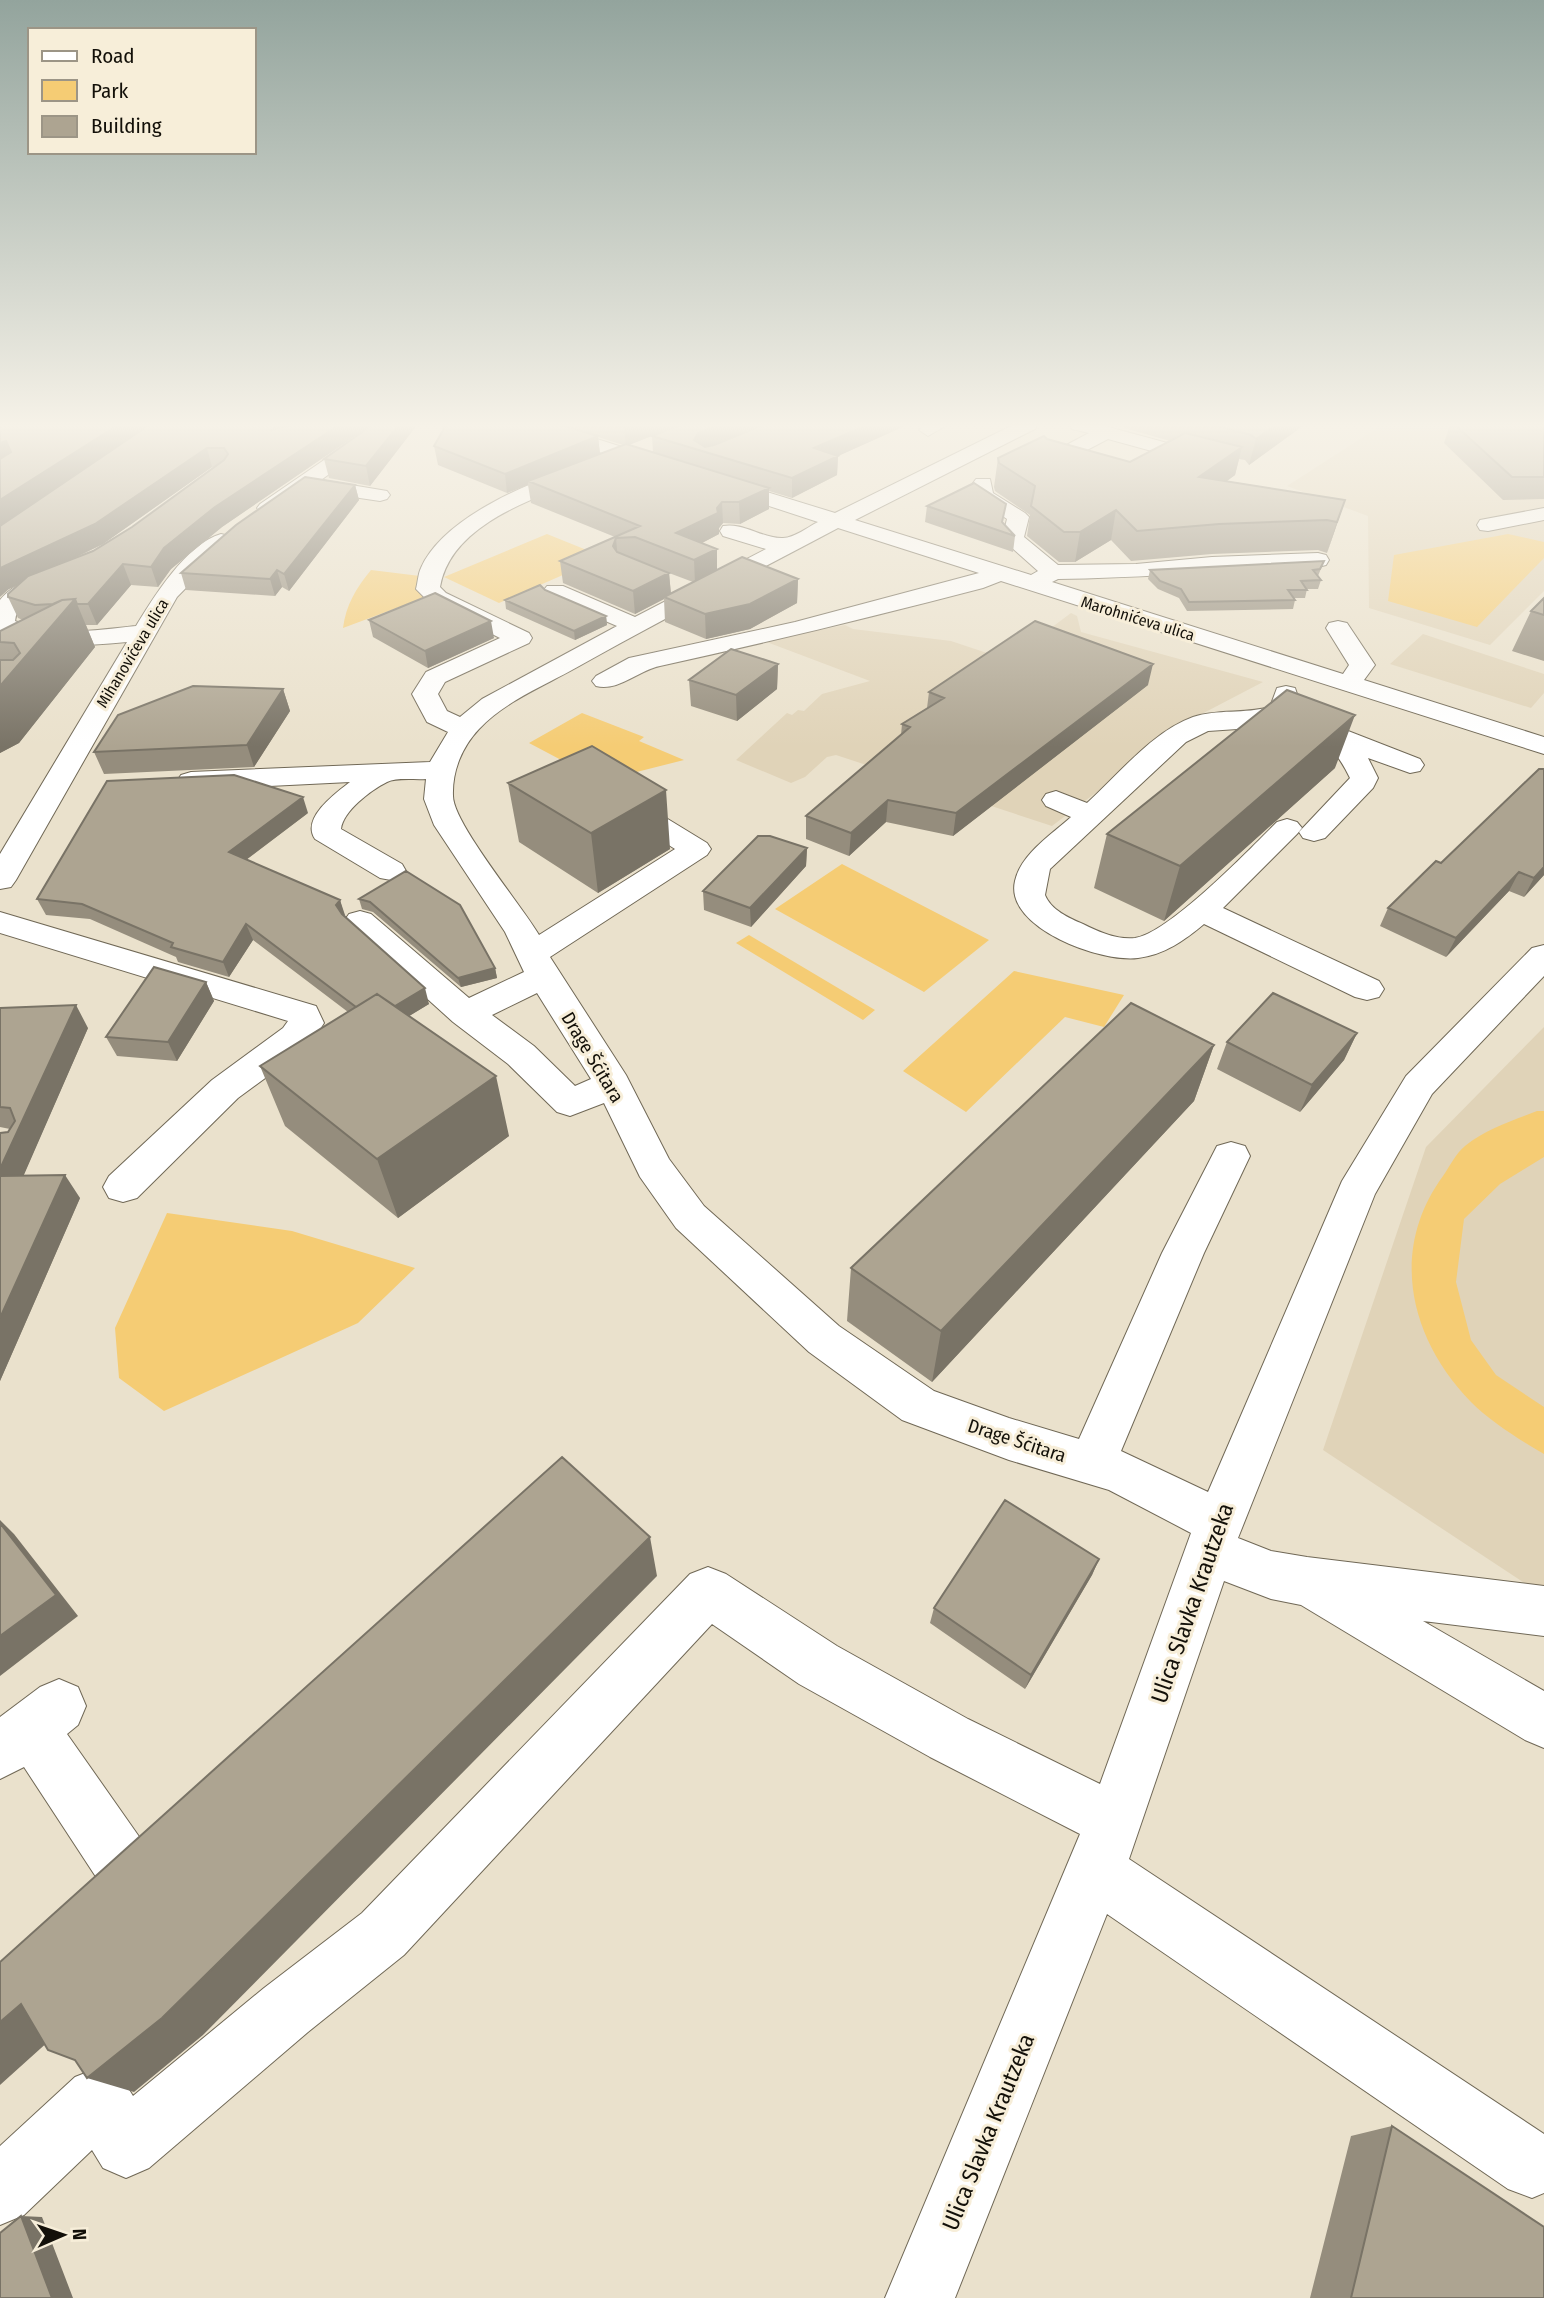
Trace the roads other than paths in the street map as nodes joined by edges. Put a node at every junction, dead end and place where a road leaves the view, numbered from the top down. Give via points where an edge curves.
1 (235, 532) edge
2 (458, 532) edge
3 (735, 532) edge
4 (816, 532) edge
5 (875, 532) edge
6 (1015, 532) edge
7 (444, 540) junction
8 (488, 540) dead end
9 (792, 546) junction
10 (1318, 561) edge
11 (77, 571) edge
12 (1000, 573) junction
13 (1043, 577) junction
14 (555, 591) edge
15 (1112, 610) junction
16 (637, 626) junction
17 (1338, 628) dead end
18 (142, 633) junction
19 (605, 681) dead end
20 (1348, 684) junction
21 (1279, 713) junction
22 (464, 730) junction
23 (1335, 736) junction
24 (1544, 746) edge
25 (1410, 765) dead end
26 (441, 770) junction
27 (381, 773) junction
28 (160, 782) edge
29 (600, 789) edge
30 (1056, 800) dead end
31 (1090, 815) junction
32 (30, 829) junction
33 (0, 830) edge
34 (391, 871) dead end
35 (0, 880) edge
36 (1199, 910) junction
37 (360, 921) dead end
38 (0, 922) edge
39 (1544, 956) edge
40 (538, 964) junction
41 (1367, 989) dead end
42 (465, 1014) junction
43 (612, 1084) junction
44 (1231, 1156) dead end
45 (123, 1187) dead end
46 (1092, 1463) junction
47 (1214, 1537) junction
48 (1307, 1582) junction
49 (1544, 1611) edge
50 (1544, 1721) edge
51 (30, 1728) edge
52 (1105, 1846) junction
53 (119, 1859) edge
54 (1532, 2165) dead end
55 (0, 2191) edge
56 (920, 2298) edge

1 - 18 street, Mihanovićeva ulica via 181,576
2 - 7 street
3 - 9 street
4 - 9 street, Drage Šćitara
5 - 12 street, Marohnićeva ulica
6 - 13 street via 1013,539
7 - 8 street via 469,547
7 - 22 street via 430,567 428,589 520,638 435,677 425,694 436,716
9 - 16 street, Drage Šćitara via 686,590
10 - 13 street
11 - 18 street via 18,596 6,606 3,624 25,634 58,638
12 - 13 street, Marohnićeva ulica
12 - 19 street via 796,629 638,663
13 - 15 street, Marohnićeva ulica
14 - 16 street
15 - 20 street, Marohnićeva ulica
15 - 21 street via 1100,625 1106,631 1266,679 1286,691 1287,703
16 - 22 street, Drage Šćitara via 491,705
17 - 20 street via 1362,665
18 - 32 street, Mihanovićeva ulica
20 - 24 street, Marohnićeva ulica
21 - 23 street
21 - 31 street via 1192,727 1176,736
22 - 26 street, Drage Šćitara
23 - 25 street
23 - 36 street via 1352,754 1364,778 1359,788 1257,859
26 - 27 street
26 - 40 street, Drage Šćitara via 438,799 449,825
27 - 28 street
27 - 34 street via 328,817 324,829
29 - 40 street via 696,849
30 - 31 street
31 - 36 street via 1036,865 1028,881 1029,895 1045,917 1104,944 1139,948 1160,942
32 - 33 street
32 - 35 street, Mihanovićeva ulica
36 - 41 street
37 - 42 street
38 - 45 street via 304,1014 306,1023 296,1037 225,1089
39 - 47 street, Ulica Slavka Krautzeka via 1419,1085 1356,1192
40 - 42 street
40 - 43 street, Drage Šćitara
42 - 43 street via 533,1064 570,1104
43 - 46 street, Drage Šćitara via 654,1167 690,1217 824,1339 918,1406
44 - 46 street via 1183,1253
46 - 47 street, Drage Šćitara via 1119,1472
47 - 48 street, Drage Šćitara via 1271,1575
47 - 52 street, Ulica Slavka Krautzeka
48 - 49 street, Drage Šćitara
48 - 50 street
51 - 53 street
52 - 54 street
52 - 55 street via 949,1738 818,1665 708,1592 383,1934 126,2145 98,2099
52 - 56 street, Ulica Slavka Krautzeka

